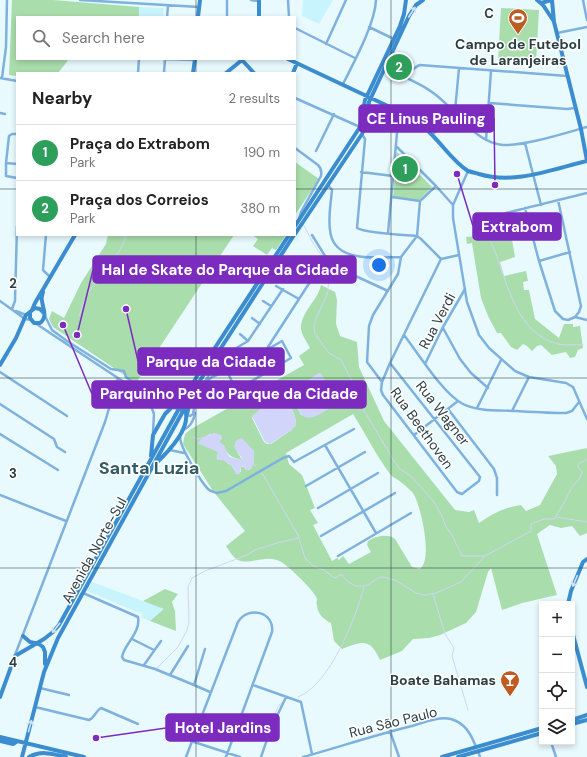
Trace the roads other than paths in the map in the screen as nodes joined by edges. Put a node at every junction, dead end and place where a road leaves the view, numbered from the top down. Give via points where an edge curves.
1 (7, 0) edge
2 (80, 0) edge
3 (200, 0) edge
4 (227, 0) edge
5 (252, 0) edge
6 (259, 0) edge
7 (288, 0) edge
8 (346, 0) edge
9 (375, 0) edge
10 (406, 0) edge
11 (423, 0) edge
12 (552, 0) edge
13 (583, 0) edge
14 (539, 2) edge
15 (168, 6) junction
16 (199, 7) junction
17 (167, 16) edge
18 (198, 16) edge
19 (227, 16) edge
20 (259, 16) edge
21 (289, 16) edge
22 (587, 20) edge
23 (554, 22) junction
24 (369, 27) junction
25 (587, 27) edge
26 (296, 29) edge
27 (557, 33) junction
28 (394, 39) junction
29 (326, 44) junction
30 (355, 58) junction
31 (139, 60) edge
32 (164, 60) edge
33 (195, 60) edge
34 (241, 60) edge
35 (243, 60) edge
36 (290, 60) edge
37 (297, 64) junction
38 (460, 68) junction
39 (384, 70) junction
40 (412, 71) junction
41 (491, 71) junction
42 (138, 72) edge
43 (164, 72) edge
44 (193, 72) edge
45 (227, 72) edge
46 (253, 72) edge
47 (293, 72) edge
48 (568, 76) junction
49 (404, 77) junction
50 (1, 78) edge
51 (410, 80) junction
52 (16, 81) edge
53 (343, 84) junction
54 (369, 96) junction
55 (296, 98) edge
56 (489, 103) junction
57 (575, 108) junction
58 (399, 111) junction
59 (455, 112) junction
60 (0, 113) edge
61 (4, 114) dead end
62 (334, 114) junction
63 (360, 127) junction
64 (587, 127) edge
65 (581, 129) junction
66 (16, 134) edge
67 (362, 134) junction
68 (432, 135) junction
69 (486, 140) junction
70 (525, 143) junction
71 (396, 146) junction
72 (296, 149) edge
73 (316, 151) dead end
74 (587, 161) edge
75 (6, 163) junction
76 (16, 164) edge
77 (468, 171) junction
78 (361, 172) junction
79 (533, 175) junction
80 (393, 176) junction
81 (16, 178) edge
82 (328, 185) junction
83 (436, 186) junction
84 (587, 193) edge
85 (392, 197) junction
86 (420, 200) junction
87 (558, 200) junction
88 (541, 204) junction
89 (453, 205) junction
90 (525, 208) junction
91 (506, 212) dead end
92 (296, 224) edge
93 (296, 233) edge
94 (388, 233) junction
95 (312, 235) dead end
96 (17, 236) edge
97 (46, 236) edge
98 (74, 236) edge
99 (288, 236) edge
100 (294, 236) edge
101 (416, 236) junction
102 (570, 252) junction
103 (459, 256) junction
104 (401, 258) junction
105 (441, 259) junction
106 (539, 261) junction
107 (51, 277) junction
108 (310, 282) dead end
109 (276, 286) dead end
110 (45, 287) junction
111 (466, 288) junction
112 (283, 289) junction
113 (388, 291) junction
114 (299, 299) junction
115 (0, 301) edge
116 (263, 301) dead end
117 (271, 306) junction
118 (14, 310) junction
119 (28, 314) junction
120 (45, 314) junction
121 (575, 317) junction
122 (252, 318) dead end
123 (587, 320) edge
124 (32, 321) junction
125 (260, 324) junction
126 (22, 327) junction
127 (443, 327) junction
128 (240, 334) dead end
129 (404, 334) junction
130 (272, 340) junction
131 (248, 341) junction
132 (276, 345) junction
133 (265, 351) junction
134 (501, 360) junction
135 (390, 363) junction
136 (425, 364) junction
137 (0, 365) edge
138 (223, 365) junction
139 (209, 366) junction
140 (117, 370) junction
141 (212, 370) junction
142 (0, 372) edge
143 (227, 372) junction
144 (216, 375) junction
145 (126, 377) junction
146 (528, 377) junction
147 (118, 378) junction
148 (382, 382) junction
149 (205, 383) junction
150 (197, 385) junction
151 (220, 387) dead end
152 (488, 388) junction
153 (191, 391) junction
154 (237, 391) junction
155 (458, 401) junction
156 (579, 402) junction
157 (0, 404) edge
158 (173, 407) junction
159 (477, 408) junction
160 (181, 409) junction
161 (194, 409) junction
162 (448, 409) junction
163 (512, 411) junction
164 (187, 414) junction
165 (586, 414) edge
166 (67, 416) dead end
167 (435, 419) junction
168 (587, 419) edge
169 (354, 429) dead end
170 (181, 432) junction
171 (0, 434) edge
172 (153, 435) junction
173 (414, 435) junction
174 (152, 442) junction
175 (325, 445) junction
176 (159, 449) junction
177 (170, 450) junction
178 (64, 452) dead end
179 (365, 452) dead end
180 (186, 454) junction
181 (151, 459) junction
182 (151, 468) junction
183 (338, 468) junction
184 (58, 470) dead end
185 (378, 473) dead end
186 (480, 477) joint
187 (306, 486) dead end
188 (351, 489) junction
189 (395, 493) dead end
190 (0, 495) edge
191 (497, 495) dead end
192 (318, 508) dead end
193 (364, 511) junction
194 (411, 513) dead end
195 (66, 521) junction
196 (376, 533) junction
197 (321, 536) dead end
198 (338, 556) dead end
199 (587, 559) edge
200 (83, 592) junction
201 (569, 601) edge
202 (23, 636) junction
203 (574, 637) edge
204 (132, 639) junction
205 (161, 641) dead end
206 (36, 644) junction
207 (188, 646) dead end
208 (205, 649) dead end
209 (154, 650) junction
210 (15, 656) junction
211 (144, 665) junction
212 (44, 672) junction
213 (170, 675) junction
214 (194, 685) junction
215 (253, 685) junction
216 (587, 687) edge
217 (40, 688) junction
218 (210, 692) junction
219 (69, 695) dead end
220 (0, 697) edge
221 (286, 697) junction
222 (35, 707) junction
223 (587, 715) edge
224 (575, 719) edge
225 (587, 720) edge
226 (575, 723) edge
227 (138, 724) dead end
228 (539, 729) edge
229 (390, 731) junction
230 (539, 734) edge
231 (0, 737) edge
232 (0, 741) edge
233 (192, 741) junction
234 (17, 742) junction
235 (25, 744) junction
236 (552, 745) edge
237 (477, 749) junction
238 (312, 754) junction
239 (227, 755) edge
240 (22, 757) edge
241 (29, 757) edge
242 (66, 757) edge
243 (84, 757) edge
244 (186, 757) edge
245 (240, 757) edge
246 (261, 757) edge
247 (303, 757) edge
248 (399, 757) edge
249 (442, 757) edge
250 (458, 757) edge
251 (480, 757) edge
252 (556, 757) edge

1 - 50 street via 6,47
2 - 15 street
3 - 16 main road
4 - 19 street
5 - 6 street
6 - 20 main road
7 - 21 street
8 - 29 street
9 - 24 street via 375,13
10 - 28 main road via 404,14
39 -> 11 main road via 412,12
12 - 14 main road
12 - 23 main road
13 - 22 street
14 - 23 main road
15 - 16 street
15 - 17 street
16 - 18 main road
23 - 27 main road
24 - 28 street
24 - 30 street
25 - 27 street
26 - 29 street
27 - 48 main road
28 - 54 main road
29 - 30 street
30 - 53 street
31 - 42 street
32 - 43 street
33 - 44 main road
34 - 45 main road
35 - 46 main road
36 - 37 main road
37 - 47 main road
37 - 53 main road
38 - 40 street via 420,65
38 - 41 street
38 - 59 street
39 - 49 street
39 - 54 main road
40 - 49 street
40 - 51 street
41 - 48 street
41 - 56 street
48 - 57 main road
49 - 51 street
50 - 52 street
51 - 59 street via 436,95
53 - 54 main road
54 - 58 main road
54 - 63 main road via 365,102
54 - 67 main road, Avenida Norte-Sul via 366,124
55 - 62 street
56 - 57 street
56 - 69 street
57 - 65 main road
58 - 68 main road
58 - 71 street
59 - 68 street
59 - 69 street
60 - 61 street
62 - 63 street
62 - 73 street
63 - 92 main road
64 - 65 street
65 - 70 street
65 - 74 main road
66 - 75 street via 9,136
67 - 78 street via 365,139
67 - 82 main road, Avenida Norte-Sul
68 - 77 main road
69 - 70 street via 505,145
70 - 79 street
71 - 80 street
71 - 83 street
72 - 92 street via 318,165 322,173
74 - 79 main road
75 - 76 street
75 - 81 street via 6,176
77 - 79 main road via 500,179
77 - 89 street
78 - 80 street
78 - 94 street via 357,228
79 - 88 street
80 - 85 street
82 - 93 main road, Avenida Norte-Sul
82 - 104 street via 332,190 330,230 340,250 361,257
83 - 86 street
83 - 89 street
84 - 87 street
85 - 86 street
85 - 94 street
86 - 101 street
87 - 88 street
87 - 102 street
88 - 90 street
89 - 103 street
90 - 91 street
90 - 106 street
94 - 101 street
95 - 113 street via 325,256 336,267
96 - 118 street
97 - 107 street via 43,270
98 - 107 main road
99 - 153 main road, Avenida Norte-Sul via 205,363
100 - 139 main road, Avenida Norte-Sul
101 - 104 street
101 - 105 street
102 - 106 street
102 - 121 street via 582,306
103 - 105 street
103 - 111 street
104 - 113 street via 398,274
105 - 129 street, Rua Beethoven
106 - 121 street via 555,311 563,319
107 - 110 main road
108 - 114 street
109 - 112 street
110 - 119 main road
110 - 120 main road via 42,300
111 - 127 street, Rua Verdi
111 - 134 street via 479,335
112 - 114 street
112 - 117 street
113 - 148 street via 371,317 368,334 368,365
114 - 130 street
115 - 118 street
116 - 117 street
117 - 125 street
118 - 119 street
119 - 120 main road via 39,308
119 - 124 street
119 - 124 main road
119 - 126 main road
120 - 124 main road via 42,321
120 - 140 street via 52,330 111,369
121 - 123 street
122 - 125 street
124 - 126 main road
124 - 147 street
125 - 131 street
126 - 137 main road
127 - 136 street, Rua Verdi
127 - 152 street via 460,359
128 - 131 street
129 - 135 street, Rua Beethoven
129 - 136 street
130 - 132 street
130 - 133 street
131 - 138 street via 223,356
132 - 133 street
132 - 154 street via 282,341 291,358
133 - 143 street
134 - 146 street
134 - 152 street
135 - 148 street, Rua Beethoven
135 - 167 street, Rua Wagner
136 - 155 street
138 - 141 street
138 - 143 street
139 - 141 street
139 - 150 main road, Avenida Norte-Sul
140 - 145 street via 124,371
140 - 147 street
141 - 144 street
141 - 149 street
142 - 166 street
143 - 144 street
143 - 154 street
144 - 149 street
145 - 147 street
145 - 158 street via 158,401
146 - 156 street via 574,387
146 - 163 street
147 - 172 street via 150,401 154,414
147 - 195 street via 105,422
148 - 173 street, Rua Beethoven via 383,395
149 - 150 main road
149 - 161 street via 196,397
150 - 153 main road, Avenida Norte-Sul
151 - 154 street via 226,396
152 - 159 street
153 - 158 main road
153 - 160 main road, Avenida Norte-Sul
153 - 164 main road
155 - 159 street
155 - 162 street
156 - 163 street via 572,411 566,413
156 - 165 street
157 - 178 street via 54,439 57,447
158 - 160 main road
158 - 172 main road via 165,414
159 - 163 street
160 - 164 main road
160 - 176 main road, Avenida Norte-Sul
161 - 164 street via 192,415
161 - 170 street via 192,423
162 - 167 street
162 - 191 street via 494,469
164 - 170 main road
165 - 168 street
167 - 173 street
167 - 186 street, Rua Wagner
169 - 175 street
170 - 177 main road
170 - 180 street via 180,442
171 - 184 street
172 - 174 main road
173 - 186 street, Rua Beethoven via 459,494 479,482
174 - 176 main road
174 - 181 main road
175 - 180 street via 294,462 289,456 283,458 226,491 217,493 208,488
175 - 183 street
176 - 177 main road
176 - 181 main road, Avenida Norte-Sul
176 - 182 main road, Avenida Norte-Sul
177 - 180 street
177 - 182 main road
179 - 183 street
181 -> 206 main road, Avenida Norte-Sul via 59,625
182 - 200 main road, Avenida Norte-Sul
183 - 187 street
183 - 188 street
185 - 188 street
188 - 192 street
188 - 193 street
189 - 193 street
190 - 195 street
193 - 196 street
193 - 197 street
194 - 196 street
195 - 202 street
196 - 198 street
199 -> 201 main road via 583,562
200 - 204 street via 137,616 139,620
200 - 212 main road, Avenida Norte-Sul via 58,638
202 - 206 main road
202 - 210 street
203 - 216 main road
204 - 209 street
204 - 211 street via 122,657 124,660
205 - 209 street
206 - 210 main road, Avenida Norte-Sul
206 - 212 main road via 43,647 45,652
207 - 213 street
208 - 214 street
209 - 211 street
210 - 220 main road
211 - 213 street
212 - 217 main road, Avenida Norte-Sul
213 - 214 street
214 - 218 street
215 - 218 street via 273,627 263,614 252,611 244,614 238,622
215 - 221 street
215 - 239 street
217 - 219 street
217 - 222 main road, Avenida Norte-Sul
218 - 233 street
221 - 238 street via 301,702
221 - 246 street
222 - 227 street via 89,720 101,708
235 -> 222 main road, Avenida Norte-Sul
223 - 224 main road
225 - 226 main road
228 - 237 main road
229 - 237 street, Rua São Paulo via 449,718 468,730
229 - 238 street, Rua São Paulo
229 - 248 street
230 - 237 main road
231 - 234 main road
232 - 234 main road via 13,744
233 - 239 street
233 - 244 street
234 - 235 main road
235 - 240 main road, Avenida Norte-Sul
235 - 243 main road
236 - 252 street
237 - 249 main road
237 - 250 main road
237 - 251 street, Rua São Paulo
238 - 247 street, Rua São Paulo
239 - 245 street
241 - 242 main road via 45,752

